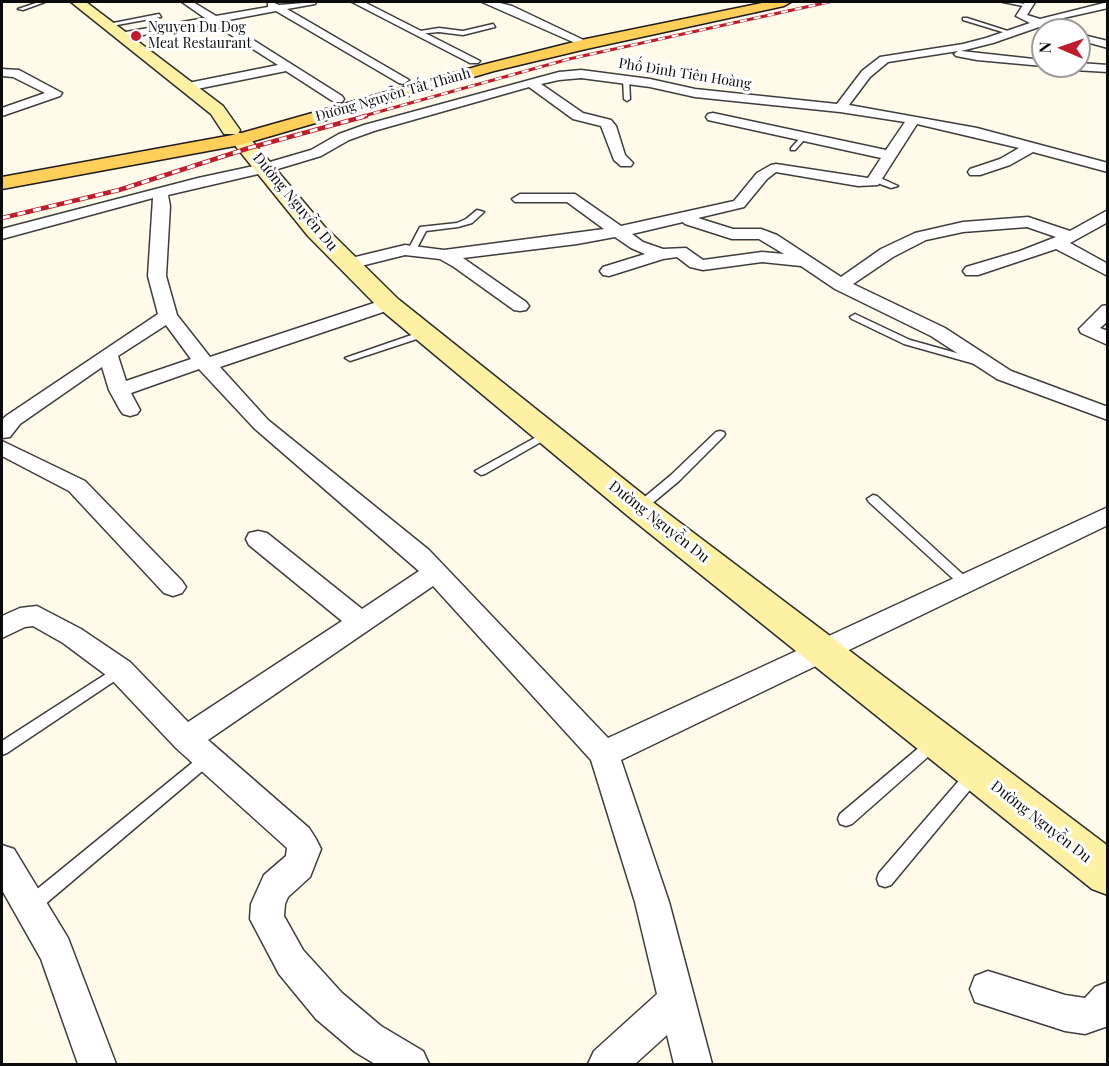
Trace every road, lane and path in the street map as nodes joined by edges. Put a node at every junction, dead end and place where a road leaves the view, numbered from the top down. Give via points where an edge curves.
1 (42, 2) edge
2 (78, 2) edge
3 (187, 2) edge
4 (265, 2) edge
5 (311, 2) edge
6 (357, 2) edge
7 (487, 2) edge
8 (525, 2) edge
9 (751, 2) edge
10 (784, 2) edge
11 (1006, 2) edge
12 (1078, 2) edge
13 (1029, 3) edge
14 (1104, 7) edge
15 (277, 8) junction
16 (508, 8) junction
17 (21, 9) dead end
18 (159, 16) dead end
19 (1059, 18) edge
20 (211, 19) junction
21 (965, 19) dead end
22 (1031, 20) edge
23 (106, 25) junction
24 (493, 26) dead end
25 (1031, 26) edge
26 (417, 32) junction
27 (1011, 33) junction
28 (120, 36) junction
29 (1091, 40) edge
30 (580, 41) junction
31 (1107, 45) edge
32 (960, 54) dead end
33 (474, 61) junction
34 (1031, 62) edge
35 (287, 67) junction
36 (1091, 68) edge
37 (1107, 69) edge
38 (2, 73) edge
39 (626, 79) junction
40 (409, 82) junction
41 (531, 83) junction
42 (187, 87) junction
43 (338, 99) junction
44 (627, 99) dead end
45 (840, 108) junction
46 (2, 112) edge
47 (713, 117) dead end
48 (914, 119) junction
49 (235, 134) junction
50 (803, 138) junction
51 (1030, 147) junction
52 (793, 149) dead end
53 (889, 155) junction
54 (626, 163) dead end
55 (266, 168) junction
56 (1107, 168) edge
57 (975, 172) dead end
58 (2, 174) edge
59 (875, 179) junction
60 (2, 183) edge
61 (894, 186) dead end
62 (160, 194) junction
63 (520, 199) dead end
64 (480, 213) dead end
65 (1107, 215) edge
66 (691, 221) dead end
67 (618, 232) junction
68 (2, 234) edge
69 (1064, 240) junction
70 (412, 250) junction
71 (661, 254) junction
72 (444, 255) junction
73 (809, 262) junction
74 (349, 264) junction
75 (972, 271) dead end
76 (1107, 271) edge
77 (609, 272) dead end
78 (841, 285) junction
79 (389, 304) junction
80 (520, 306) dead end
81 (1107, 310) edge
82 (168, 316) junction
83 (855, 317) dead end
84 (426, 333) junction
85 (1107, 339) edge
86 (108, 354) junction
87 (350, 358) dead end
88 (205, 363) junction
89 (989, 365) junction
90 (119, 390) junction
91 (130, 410) dead end
92 (1107, 414) edge
93 (2, 432) edge
94 (549, 433) junction
95 (720, 434) dead end
96 (2, 448) edge
97 (481, 471) dead end
98 (873, 499) dead end
99 (639, 508) junction
100 (1107, 515) edge
101 (258, 539) dead end
102 (435, 573) junction
103 (965, 584) junction
104 (173, 587) dead end
105 (361, 622) junction
106 (2, 628) edge
107 (825, 651) junction
108 (120, 670) junction
109 (936, 741) junction
110 (2, 749) edge
111 (197, 749) junction
112 (604, 754) junction
113 (976, 771) junction
114 (846, 819) dead end
115 (2, 860) edge
116 (1107, 874) edge
117 (885, 879) dead end
118 (30, 906) junction
119 (988, 989) dead end
120 (1107, 1000) edge
121 (677, 1001) junction
122 (97, 1065) edge
123 (410, 1065) edge
124 (607, 1065) edge
125 (693, 1065) edge

1 - 17 lane
2 - 23 street, Đường Nguyễn Du
3 - 20 street
4 - 15 street
5 - 15 street
6 - 26 street
7 - 16 street
8 - 16 street
9 - 30 main road, Đường Nguyễn Tất Thành
10 - 30 main road, Đường Nguyễn Tất Thành
11 - 13 lane
12 - 14 street
13 - 22 street via 1021,16
14 - 19 street
15 - 20 street
15 - 40 street
16 - 30 street
18 - 23 lane
20 - 28 street
20 - 35 street
21 - 27 lane
23 - 28 street, Đường Nguyễn Du
24 - 26 lane via 463,33
25 - 27 street
26 - 33 street
27 - 45 street via 963,48 884,59 866,74
28 - 42 street, Đường Nguyễn Du
29 - 31 street
30 - 33 main road, Đường Nguyễn Tất Thành
30 - 40 main road, Đường Nguyễn Tất Thành
32 - 34 street
33 - 40 main road, Đường Nguyễn Tất Thành
35 - 42 street
35 - 43 street
36 - 37 street
38 - 46 street via 15,73 56,93
39 - 41 street, Phố Đinh Tiên Hoàng via 581,74
39 - 44 lane
39 - 45 street, Phố Đinh Tiên Hoàng via 695,93
40 - 43 main road, Đường Nguyễn Tất Thành
40 - 49 main road, Đường Nguyễn Tất Thành
41 - 54 street via 578,116 606,123 619,157
41 - 55 street, Phố Đinh Tiên Hoàng via 369,128 316,153
42 - 49 street, Đường Nguyễn Du via 217,110
43 - 49 main road, Đường Nguyễn Tất Thành
45 - 48 street, Phố Đinh Tiên Hoàng
47 - 50 street
48 - 51 street, Phố Đinh Tiên Hoàng
48 - 53 street via 893,140
49 - 55 street, Đường Nguyễn Du
49 - 58 main road, Đường Nguyễn Tất Thành
49 - 60 main road, Đường Nguyễn Tất Thành
50 - 52 lane
50 - 53 street
51 - 56 street, Phố Đinh Tiên Hoàng
51 - 57 street via 1005,162
53 - 59 street
55 - 62 street, Phố Đinh Tiên Hoàng
55 - 74 street, Đường Nguyễn Du via 316,231
59 - 61 lane
59 - 67 street via 867,184 776,168 762,176 739,204
62 - 68 street, Phố Đinh Tiên Hoàng
62 - 82 street via 157,276
63 - 67 street via 570,196
64 - 70 lane via 458,225 423,229
65 - 69 street
66 - 73 street via 732,234 761,234
67 - 71 street
67 - 72 street
69 - 75 street
69 - 76 street
69 - 78 street via 1028,222 963,227 921,236 887,253
70 - 72 street
70 - 74 street
71 - 73 street via 680,252 703,265 762,257
71 - 77 street
72 - 80 street
73 - 78 street
74 - 79 street, Đường Nguyễn Du
78 - 89 street via 938,332
79 - 84 street, Đường Nguyễn Du
79 - 88 street
81 - 85 street via 1088,329
82 - 86 street
82 - 88 street
83 - 89 lane via 907,342
84 - 87 lane
84 - 94 street, Đường Nguyễn Du
86 - 90 street
86 - 93 street
88 - 90 street
88 - 102 street via 261,424 420,556
89 - 92 street via 1004,375
90 - 91 street
94 - 97 lane
94 - 99 street, Đường Nguyễn Du
95 - 99 lane
96 - 104 street via 77,486
98 - 103 lane
99 - 107 street, Đường Nguyễn Du
100 - 103 street
101 - 105 street
102 - 105 street
102 - 112 street
103 - 107 street
105 - 111 street
106 - 108 street via 20,618 37,616
107 - 109 street, Đường Nguyễn Du
107 - 112 street
108 - 110 lane
108 - 111 street
109 - 113 street, Đường Nguyễn Du
109 - 114 lane
111 - 118 lane
111 - 123 street via 298,838 305,849 298,866 276,886 268,904 267,920 291,962 337,1013 368,1039
112 - 121 street via 652,902
113 - 116 street, Đường Nguyễn Du
113 - 117 lane
115 - 118 street
118 - 122 street via 56,950
119 - 120 street via 1085,1016 1099,1011
121 - 124 street
121 - 125 street

